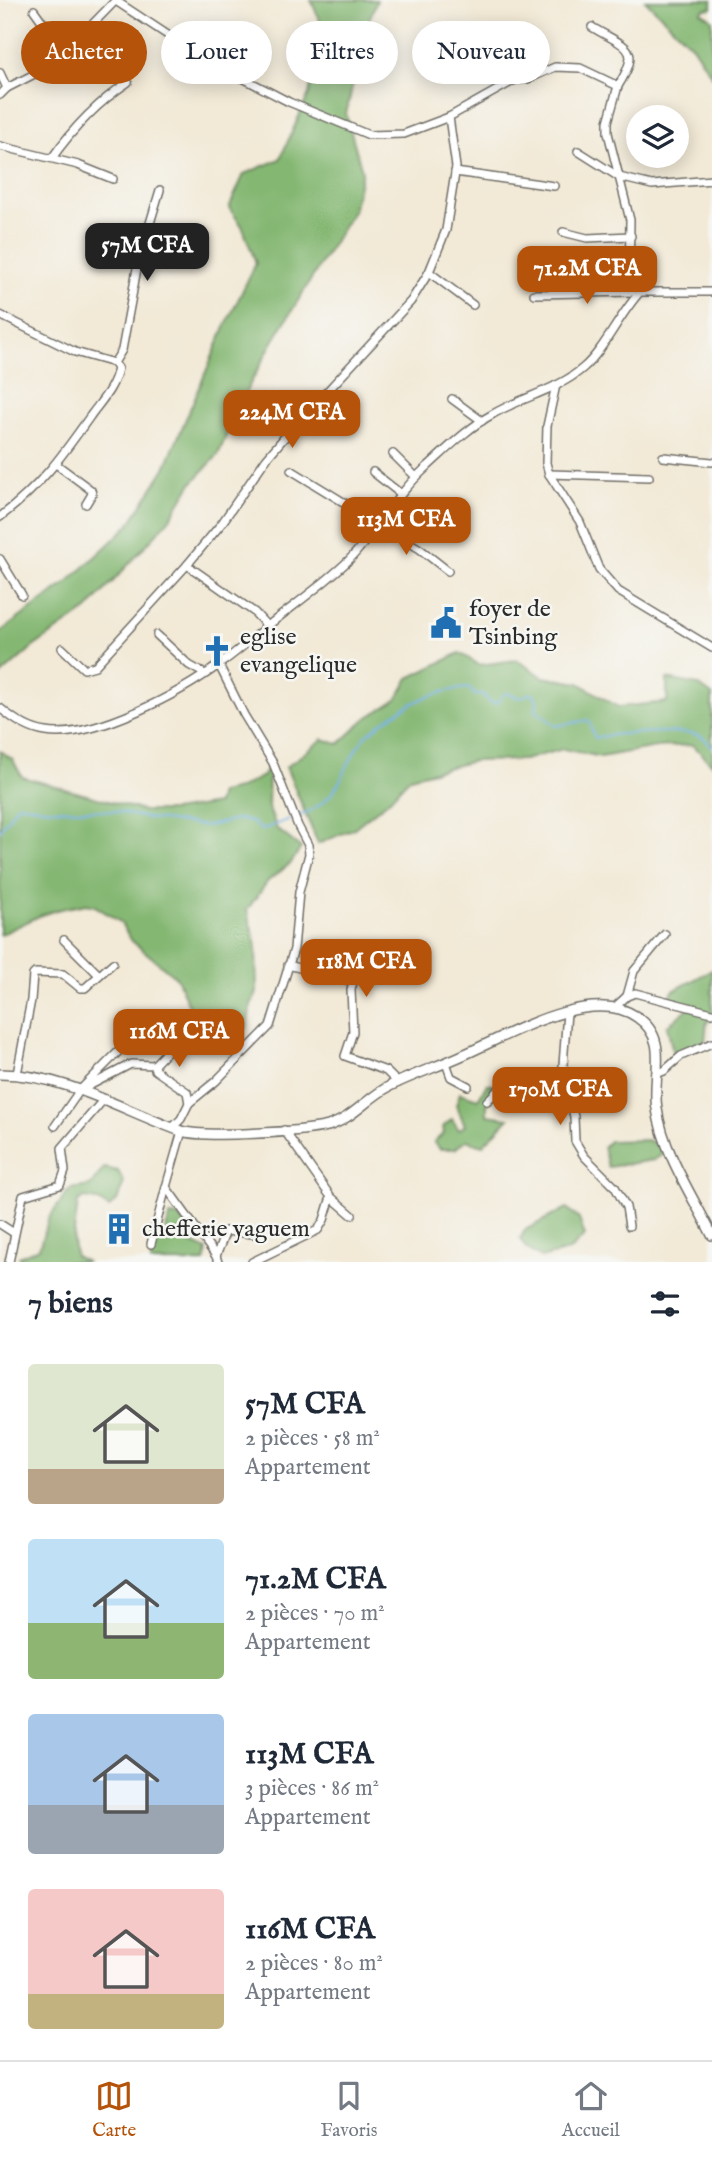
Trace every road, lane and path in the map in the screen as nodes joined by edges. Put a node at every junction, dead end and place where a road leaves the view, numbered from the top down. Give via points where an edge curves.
1 (116, 0) edge
2 (34, 10) dead end
3 (42, 21) edge
4 (96, 21) edge
5 (592, 27) dead end
6 (0, 73) edge
7 (21, 81) edge
8 (125, 84) edge
9 (618, 86) junction
10 (7, 88) junction
11 (0, 95) edge
12 (450, 117) junction
13 (0, 146) edge
14 (578, 151) dead end
15 (52, 158) junction
16 (456, 172) junction
17 (619, 177) junction
18 (113, 179) dead end
19 (712, 180) edge
20 (554, 186) dead end
21 (160, 191) dead end
22 (563, 232) dead end
23 (631, 236) junction
24 (429, 272) junction
25 (629, 291) junction
26 (640, 292) junction
27 (712, 292) edge
28 (534, 294) dead end
29 (473, 305) dead end
30 (0, 315) edge
31 (114, 363) junction
32 (556, 385) junction
33 (452, 399) dead end
34 (482, 421) junction
35 (393, 454) dead end
36 (663, 457) dead end
37 (712, 462) edge
38 (56, 464) junction
39 (291, 470) dead end
40 (373, 472) dead end
41 (549, 474) junction
42 (416, 477) junction
43 (649, 477) dead end
44 (401, 494) junction
45 (86, 504) dead end
46 (0, 517) edge
47 (378, 524) junction
48 (0, 559) edge
49 (187, 565) junction
50 (448, 571) dead end
51 (22, 595) dead end
52 (267, 626) junction
53 (157, 635) dead end
54 (62, 648) dead end
55 (712, 648) edge
56 (219, 665) junction
57 (205, 674) junction
58 (0, 708) edge
59 (665, 934) dead end
60 (64, 940) dead end
61 (113, 963) dead end
62 (288, 965) junction
63 (99, 975) junction
64 (627, 996) junction
65 (615, 1007) junction
66 (567, 1012) junction
67 (712, 1013) edge
68 (182, 1031) dead end
69 (712, 1044) edge
70 (120, 1050) dead end
71 (446, 1063) junction
72 (154, 1065) junction
73 (564, 1073) junction
74 (0, 1074) edge
75 (17, 1074) junction
76 (656, 1074) junction
77 (398, 1083) junction
78 (468, 1086) dead end
79 (80, 1090) junction
80 (104, 1099) junction
81 (487, 1101) dead end
82 (189, 1103) junction
83 (55, 1126) dead end
84 (177, 1129) junction
85 (284, 1130) junction
86 (166, 1187) junction
87 (331, 1197) junction
88 (352, 1214) dead end
89 (0, 1224) edge
90 (629, 1226) dead end
91 (14, 1234) junction
92 (253, 1234) dead end
93 (712, 1235) edge
94 (152, 1244) dead end
95 (217, 1259) edge
96 (9, 1262) edge
97 (252, 1262) edge

1 - 4 street
1 - 12 street via 233,74 369,135 404,134
2 - 3 street
5 - 9 street via 629,49 630,67
6 - 10 street
7 - 10 street
8 - 15 street via 93,108
9 - 12 street via 580,68 555,67 514,80
9 - 17 street via 608,122
10 - 11 street
12 - 16 street
13 - 15 street
14 - 17 street
15 - 18 street
16 - 20 street
16 - 24 street via 446,230
17 - 19 street via 652,186
17 - 23 street
21 - 31 street via 138,263 122,350
22 - 23 street via 587,238
23 - 25 street
24 - 29 street
24 - 49 street via 411,302 266,459
25 - 26 street
25 - 28 street
26 - 27 street
26 - 32 street via 595,356
30 - 31 street via 75,352
31 - 38 street via 118,368 113,384
32 - 34 street
32 - 41 street via 545,440
33 - 34 street
34 - 42 street
35 - 42 street
36 - 37 street
38 - 45 street via 91,490
38 - 46 street
39 - 47 street
40 - 44 street
41 - 43 street
41 - 55 street via 573,509 607,581
42 - 44 street
44 - 47 street
47 - 50 street
47 - 52 street via 350,559 312,594
48 - 51 street
49 - 52 street
49 - 54 street via 95,666 84,669
52 - 56 street
53 - 57 street
56 - 57 street
56 - 62 street via 274,763 308,845
57 - 58 street via 128,717 61,733 33,729
59 - 64 street via 634,971
60 - 63 street
61 - 63 street
62 - 77 street via 353,982 353,1032 345,1056 386,1071
62 - 82 street via 270,1026
63 - 75 street via 83,988 63,974 35,972
64 - 65 street
64 - 67 street via 643,994
65 - 66 main road
65 - 76 main road via 640,1019 656,1038
66 - 71 main road
66 - 73 street
68 - 72 street
69 - 76 street via 681,1056
70 - 79 street
71 - 77 main road
71 - 78 street via 451,1077
72 - 79 street via 131,1064
72 - 82 street via 187,1092
73 - 81 street via 505,1083
73 - 90 street via 575,1141 615,1187 626,1207
74 - 75 main road
75 - 79 main road
76 - 93 main road via 656,1109 663,1133
77 - 85 main road via 338,1122
79 - 80 main road
79 - 83 street
80 - 84 main road
80 - 91 street via 62,1148 65,1171 60,1185 23,1196
82 - 84 street
84 - 85 main road via 215,1134
84 - 86 street
85 - 87 street
86 - 94 street
86 - 95 street
87 - 88 street
87 - 97 street via 318,1230
89 - 91 street
91 - 96 street
92 - 95 street via 226,1231

